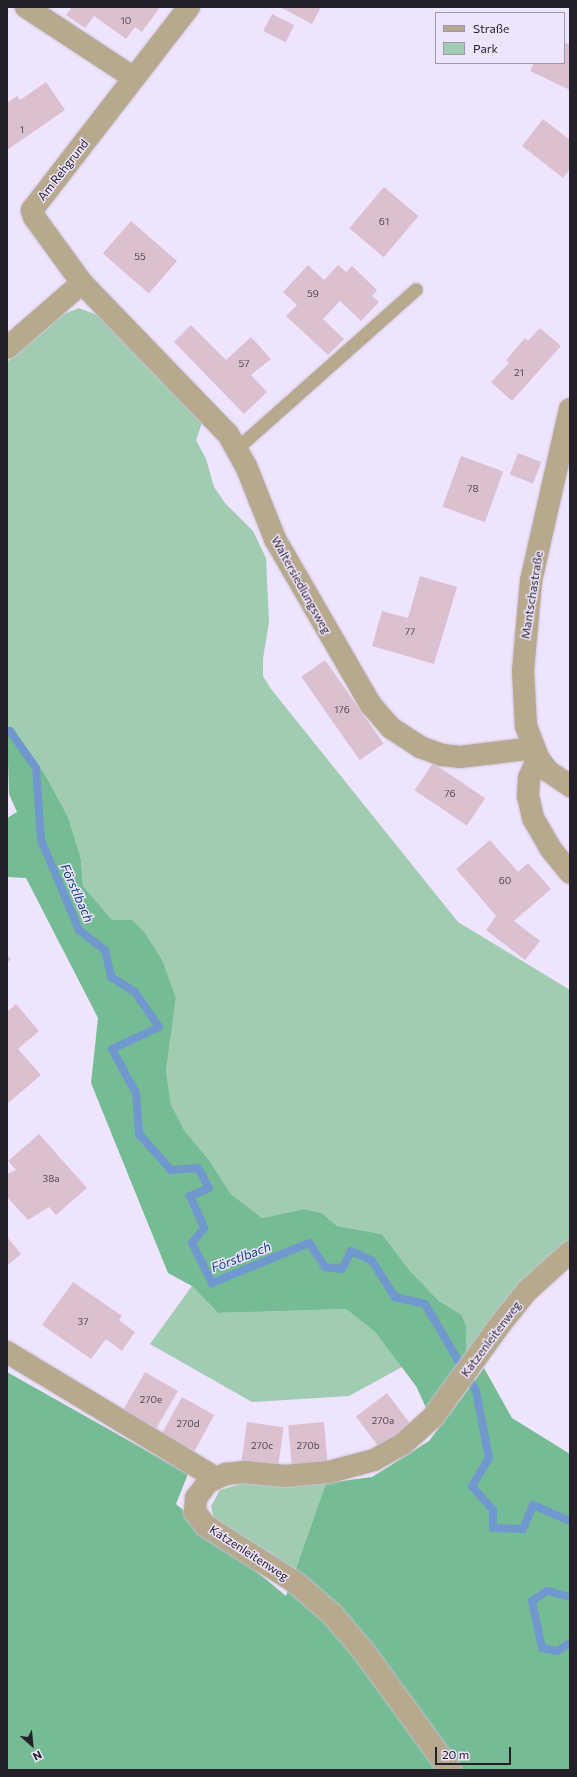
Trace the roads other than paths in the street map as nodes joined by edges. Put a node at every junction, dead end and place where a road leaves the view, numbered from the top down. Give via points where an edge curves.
1 (26, 7) edge
2 (189, 7) edge
3 (134, 78) junction
4 (82, 283) junction
5 (416, 289) dead end
6 (7, 348) edge
7 (570, 409) edge
8 (237, 448) junction
9 (536, 753) junction
10 (570, 786) edge
11 (570, 873) edge
12 (570, 1252) edge
13 (7, 1352) edge
14 (216, 1478) junction
15 (450, 1770) edge

1 - 3 street
2 - 3 street, Am Rehgrund
3 - 4 street, Am Rehgrund via 32,210 38,225
4 - 6 street
4 - 8 street, Waltersiedlungsweg via 217,421
5 - 8 lane
7 - 9 street, Mantschastraße via 531,582 524,643 523,701 526,726
8 - 9 street, Waltersiedlungsweg via 275,539 371,706 391,728 420,747 442,754 460,756
9 - 10 street via 548,771
9 - 11 street via 528,796 533,818 550,848
12 - 14 street, Katzenleitenweg via 527,1291 451,1393 415,1435 391,1452 353,1467 309,1476 245,1472
13 - 14 street
14 - 15 street, Katzenleitenweg via 201,1488 196,1498 195,1512 199,1519 296,1583 333,1615 365,1653

